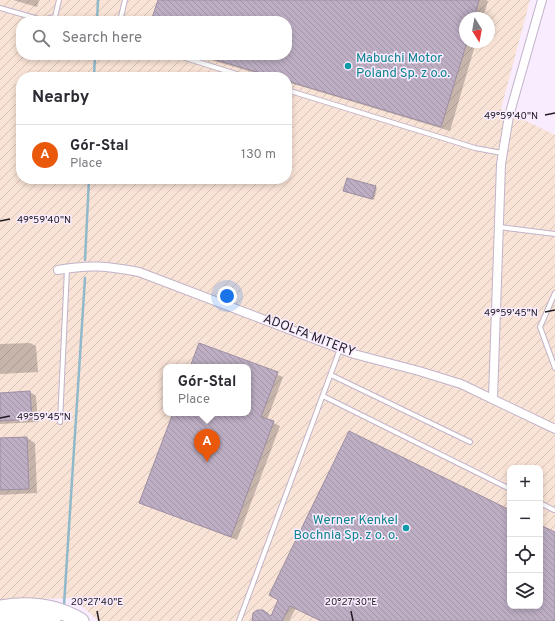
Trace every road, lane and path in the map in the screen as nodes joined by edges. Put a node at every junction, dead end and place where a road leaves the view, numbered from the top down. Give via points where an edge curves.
1 (59, 0) edge
2 (125, 0) edge
3 (542, 0) edge
4 (0, 8) edge
5 (28, 16) edge
6 (55, 16) edge
7 (121, 16) edge
8 (192, 60) edge
9 (230, 72) edge
10 (292, 92) edge
11 (502, 153) junction
12 (499, 227) junction
13 (555, 234) edge
14 (67, 268) junction
15 (58, 270) dead end
16 (555, 293) edge
17 (340, 349) junction
18 (555, 368) edge
19 (331, 375) junction
20 (323, 396) junction
21 (493, 398) junction
22 (60, 422) dead end
23 (555, 429) edge
24 (470, 442) dead end
25 (507, 488) edge
26 (543, 505) edge
27 (555, 510) edge
28 (0, 608) edge
29 (0, 619) edge
30 (53, 621) edge
31 (81, 621) edge
32 (239, 621) edge

1 - 6 lane
2 - 7 lane
3 - 11 street via 511,109
4 - 5 lane
8 - 9 lane
10 - 11 lane via 475,148
11 - 12 street
12 - 13 lane
12 - 21 street
14 - 15 street, ADOLFA MITERY
14 - 17 street, ADOLFA MITERY via 82,265 104,266 138,272
14 - 22 lane
16 - 18 lane via 540,326
17 - 19 lane
17 - 21 street, ADOLFA MITERY via 440,376
19 - 20 lane
19 - 24 lane
20 - 25 lane
20 - 32 lane
21 - 23 street, ADOLFA MITERY
26 - 27 lane
28 - 31 highway via 29,605 49,607
29 - 30 highway via 29,617

